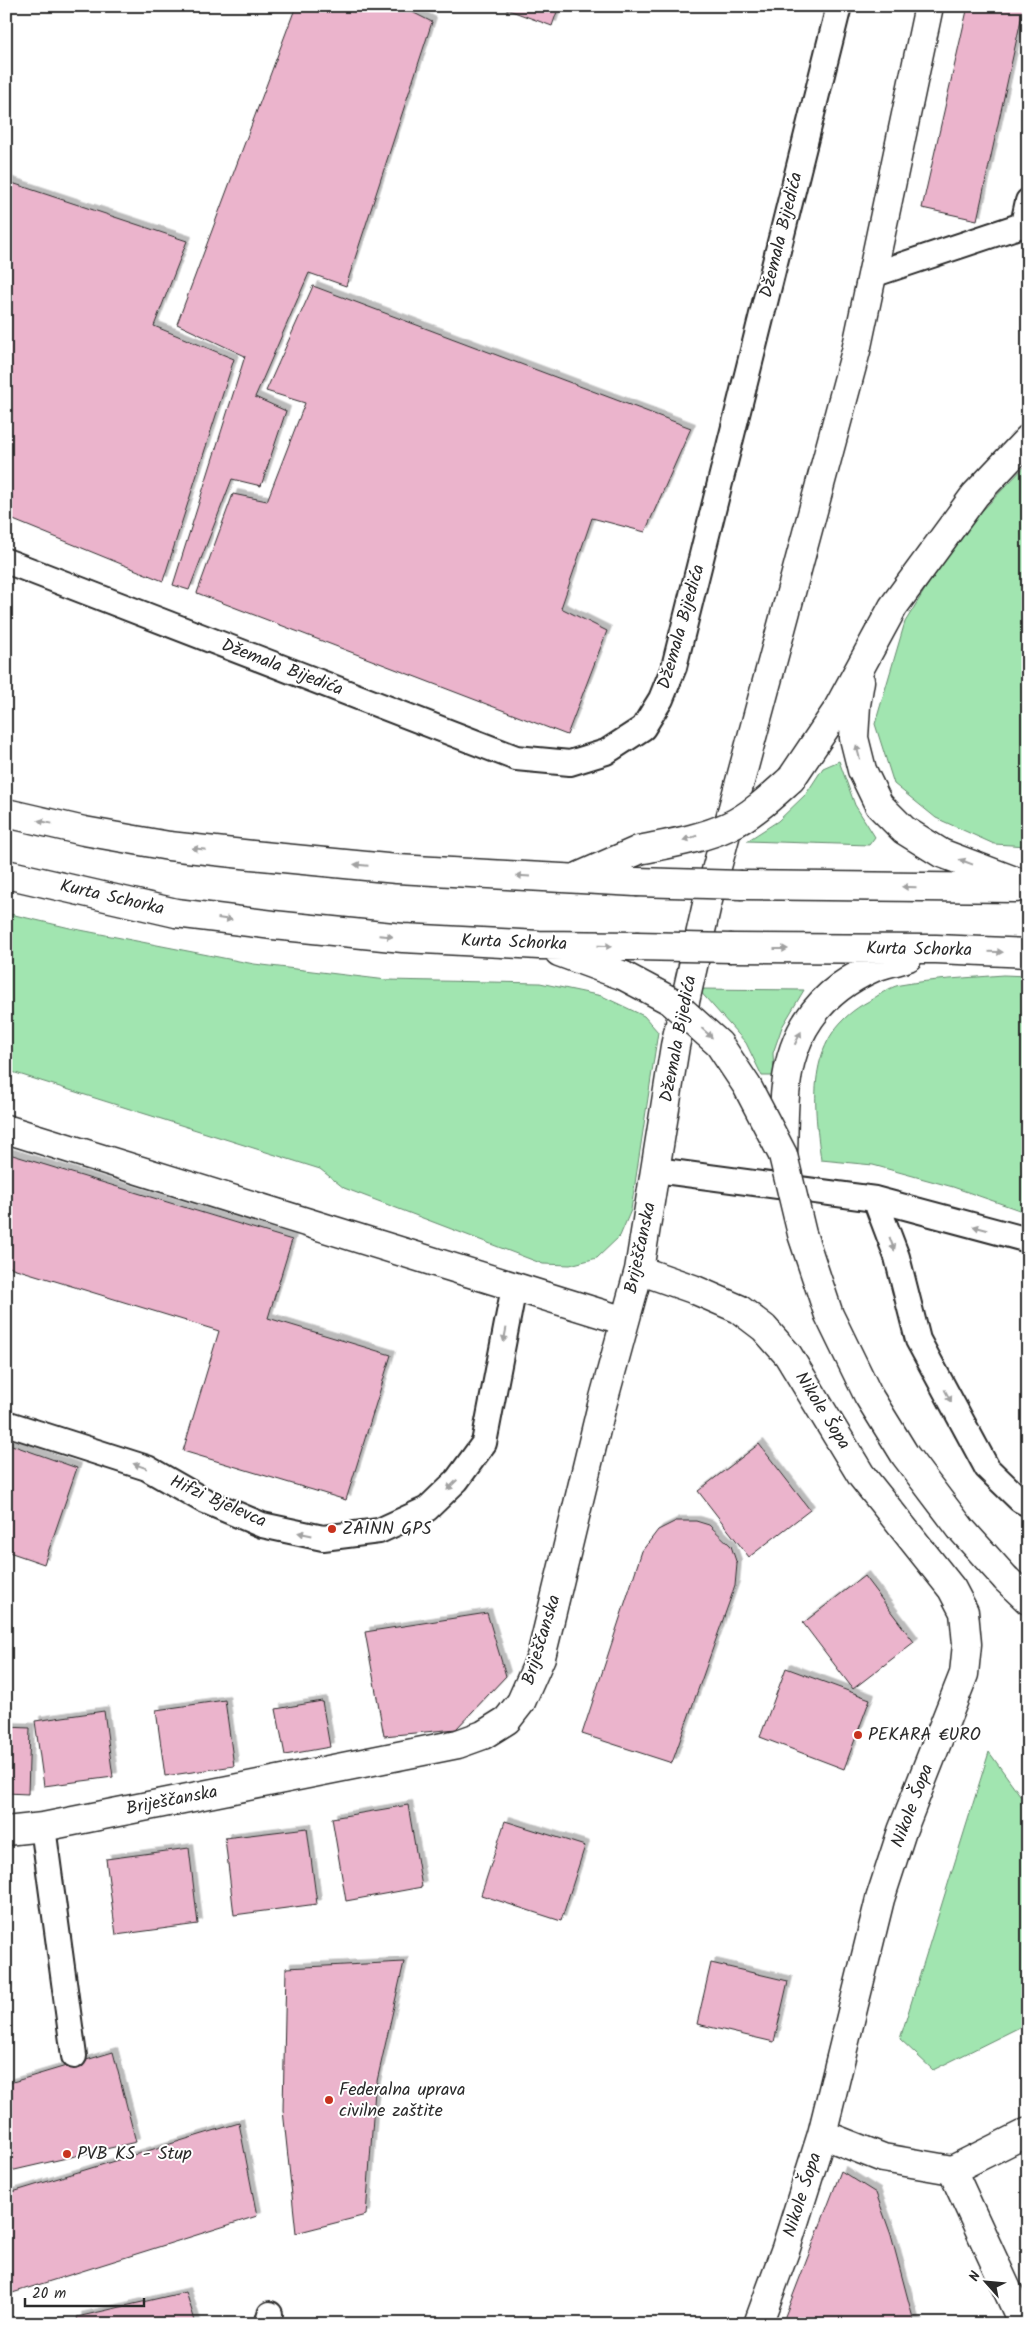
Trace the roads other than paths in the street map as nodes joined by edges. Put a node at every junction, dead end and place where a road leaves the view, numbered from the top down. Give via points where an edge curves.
1 (840, 6) edge
2 (929, 6) edge
3 (1028, 201) edge
4 (1025, 223) edge
5 (872, 275) junction
6 (1028, 439) edge
7 (6, 561) edge
8 (864, 662) junction
9 (6, 813) edge
10 (6, 874) edge
11 (572, 879) junction
12 (1028, 887) edge
13 (539, 945) junction
14 (936, 949) junction
15 (1028, 953) edge
16 (6, 1129) edge
17 (783, 1155) junction
18 (656, 1170) junction
19 (875, 1199) junction
20 (1028, 1240) edge
21 (639, 1270) junction
22 (514, 1288) junction
23 (625, 1321) junction
24 (6, 1423) edge
25 (1028, 1504) edge
26 (1028, 1600) edge
27 (43, 1827) junction
28 (6, 1831) edge
29 (74, 2056) dead end
30 (1028, 2132) edge
31 (822, 2134) junction
32 (952, 2170) junction
33 (758, 2324) edge
34 (1023, 2324) edge

1 - 7 lane, Džemala Bijedića via 674,667 661,699 643,728 606,752 570,763 516,758
2 - 5 street, Džemala Bijedića
3 - 4 lane
4 - 5 lane
5 - 18 street, Džemala Bijedića via 856,351 707,904 675,1046
6 - 8 street via 975,495 931,552 893,607
8 -> 11 street, bridge via 791,780 762,804 729,826 639,850
12 -> 8 street via 941,853 904,830 879,805 862,770 854,738
11 -> 9 street via 398,869 178,847 84,831
10 -> 13 street, Kurta Schorka via 176,913 272,926 403,938
12 -> 11 street, bridge
13 -> 14 street, Kurta Schorka, bridge
13 -> 17 street, bridge via 624,976 671,1001 719,1044 747,1086
14 -> 15 street, Kurta Schorka
17 -> 14 street via 786,1085 794,1047 809,1017 832,992 875,967
16 - 22 street
17 - 26 street, bridge via 802,1234 828,1315 868,1395 911,1462 961,1529
18 - 19 lane
18 - 21 street, Briješčanska
20 -> 19 lane
19 -> 25 lane via 897,1257 918,1340 987,1468
21 - 23 street, Briješčanska
21 - 31 street, Nikole Šopa via 739,1309 764,1328 788,1356 861,1474 937,1568 964,1612 967,1644 964,1674 902,1831 880,1898
22 - 23 street
22 -> 24 lane, Hifzi Bjelevca via 484,1443 458,1480 427,1509 379,1531 323,1538 262,1525 203,1500 147,1468
23 - 27 street, Briješčanska via 541,1657 521,1702 507,1720 483,1735 458,1744
27 - 28 street, Briješčanska
27 - 29 lane
30 - 32 street
31 - 32 street via 883,2158
31 - 33 street, Nikole Šopa
32 - 34 street

